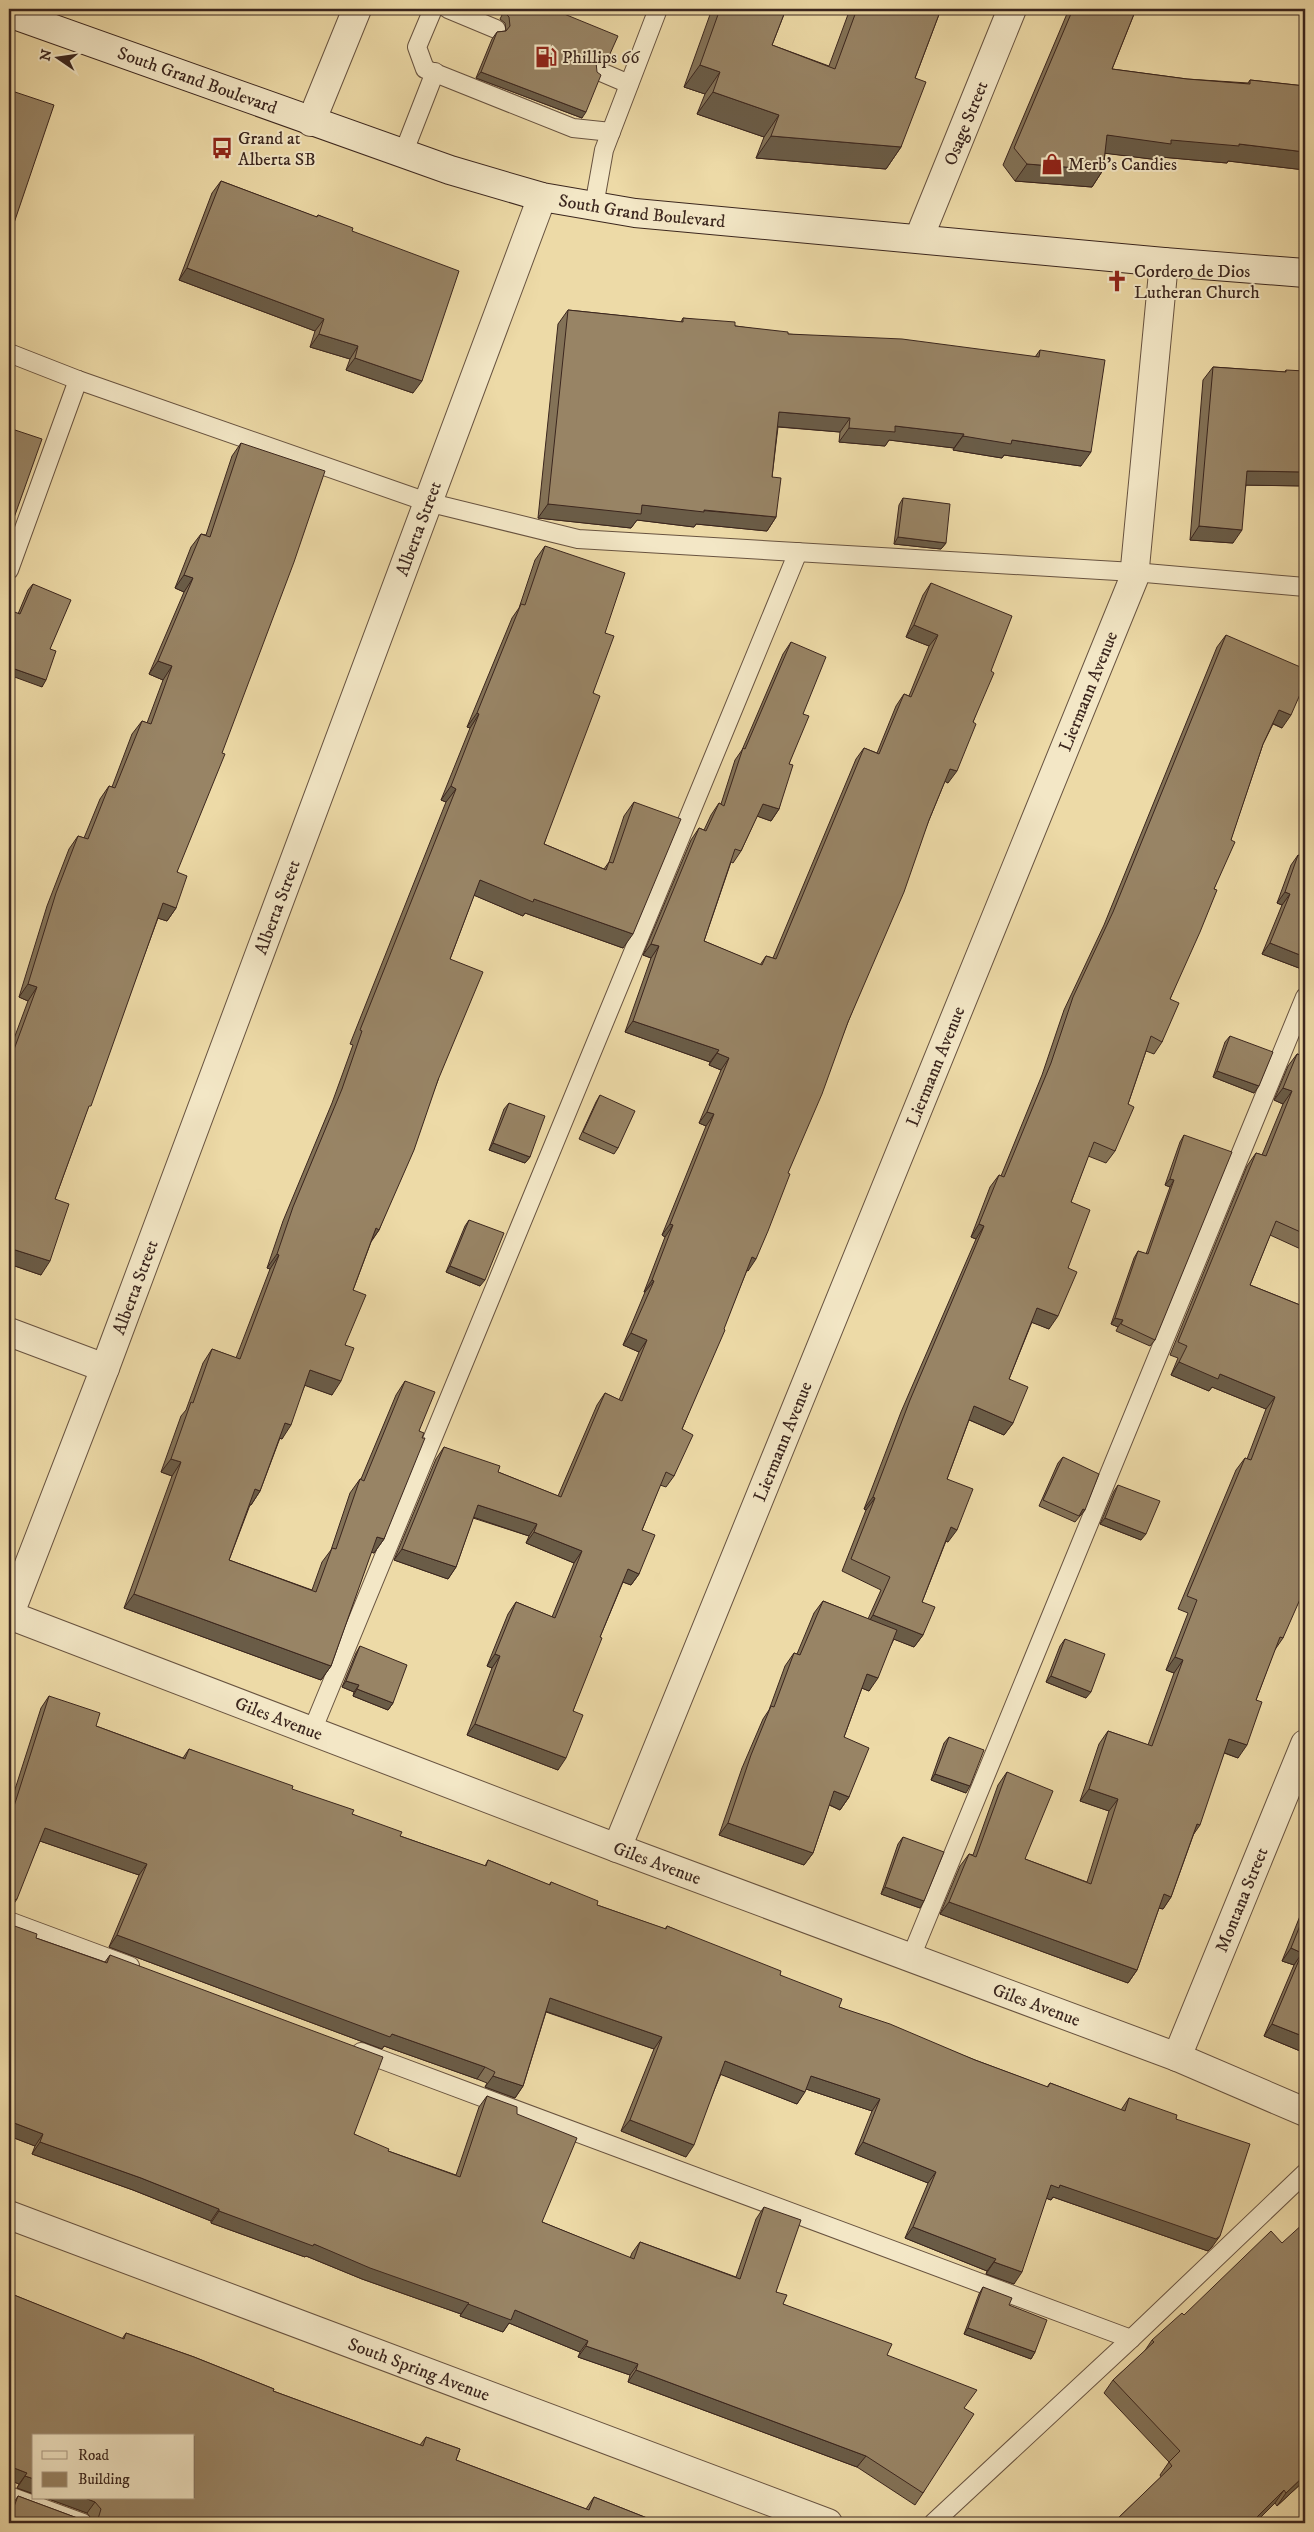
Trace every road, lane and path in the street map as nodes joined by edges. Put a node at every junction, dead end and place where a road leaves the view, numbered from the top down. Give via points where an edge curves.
1 (357, 9) edge
2 (658, 9) edge
3 (1012, 9) edge
4 (433, 10) edge
5 (9, 13) edge
6 (496, 29) dead end
7 (435, 72) junction
8 (601, 72) edge
9 (629, 84) junction
10 (312, 122) junction
11 (611, 132) junction
12 (403, 154) junction
13 (542, 197) junction
14 (594, 206) junction
15 (919, 238) junction
16 (1164, 262) junction
17 (1305, 272) edge
18 (9, 353) edge
19 (78, 380) junction
20 (427, 502) junction
21 (798, 552) junction
22 (9, 570) edge
23 (1134, 572) junction
24 (1305, 587) edge
25 (1305, 997) edge
26 (9, 1332) edge
27 (106, 1368) junction
28 (9, 1615) edge
29 (312, 1731) junction
30 (1305, 1744) edge
31 (617, 1848) junction
32 (9, 1921) edge
33 (911, 1958) junction
34 (149, 1973) edge
35 (346, 2046) edge
36 (1177, 2057) junction
37 (1305, 2112) edge
38 (1305, 2173) edge
39 (9, 2215) edge
40 (1131, 2340) junction
41 (9, 2496) edge
42 (83, 2523) edge
43 (828, 2523) edge
44 (933, 2523) edge

1 - 10 street
2 - 9 lane
3 - 15 street, Osage Street
4 - 6 lane
4 - 7 lane via 417,47 425,69
5 - 10 street, South Grand Boulevard
7 - 11 lane via 573,128
7 - 12 lane
8 - 9 lane
9 - 11 lane
10 - 12 street, South Grand Boulevard
11 - 14 lane via 604,150
12 - 13 street, South Grand Boulevard
13 - 14 street, South Grand Boulevard
13 - 20 street, Alberta Street
14 - 15 street, South Grand Boulevard via 636,213
15 - 16 street, South Grand Boulevard
16 - 17 street, South Grand Boulevard
16 - 23 street, Liermann Avenue
18 - 19 lane
19 - 20 lane
19 - 22 lane
20 - 21 lane via 578,539
20 - 27 street, Alberta Street
21 - 23 lane
21 - 29 lane
23 - 24 lane
23 - 31 street, Liermann Avenue
25 - 33 lane
26 - 27 street
27 - 28 street, Alberta Street
28 - 29 street, Giles Avenue
29 - 31 street, Giles Avenue
30 - 36 street, Montana Street
31 - 33 street, Giles Avenue
32 - 34 lane
33 - 36 street, Giles Avenue
35 - 40 lane
36 - 37 street, Giles Avenue
38 - 40 lane
39 - 43 street, South Spring Avenue
40 - 44 lane
41 - 42 lane

